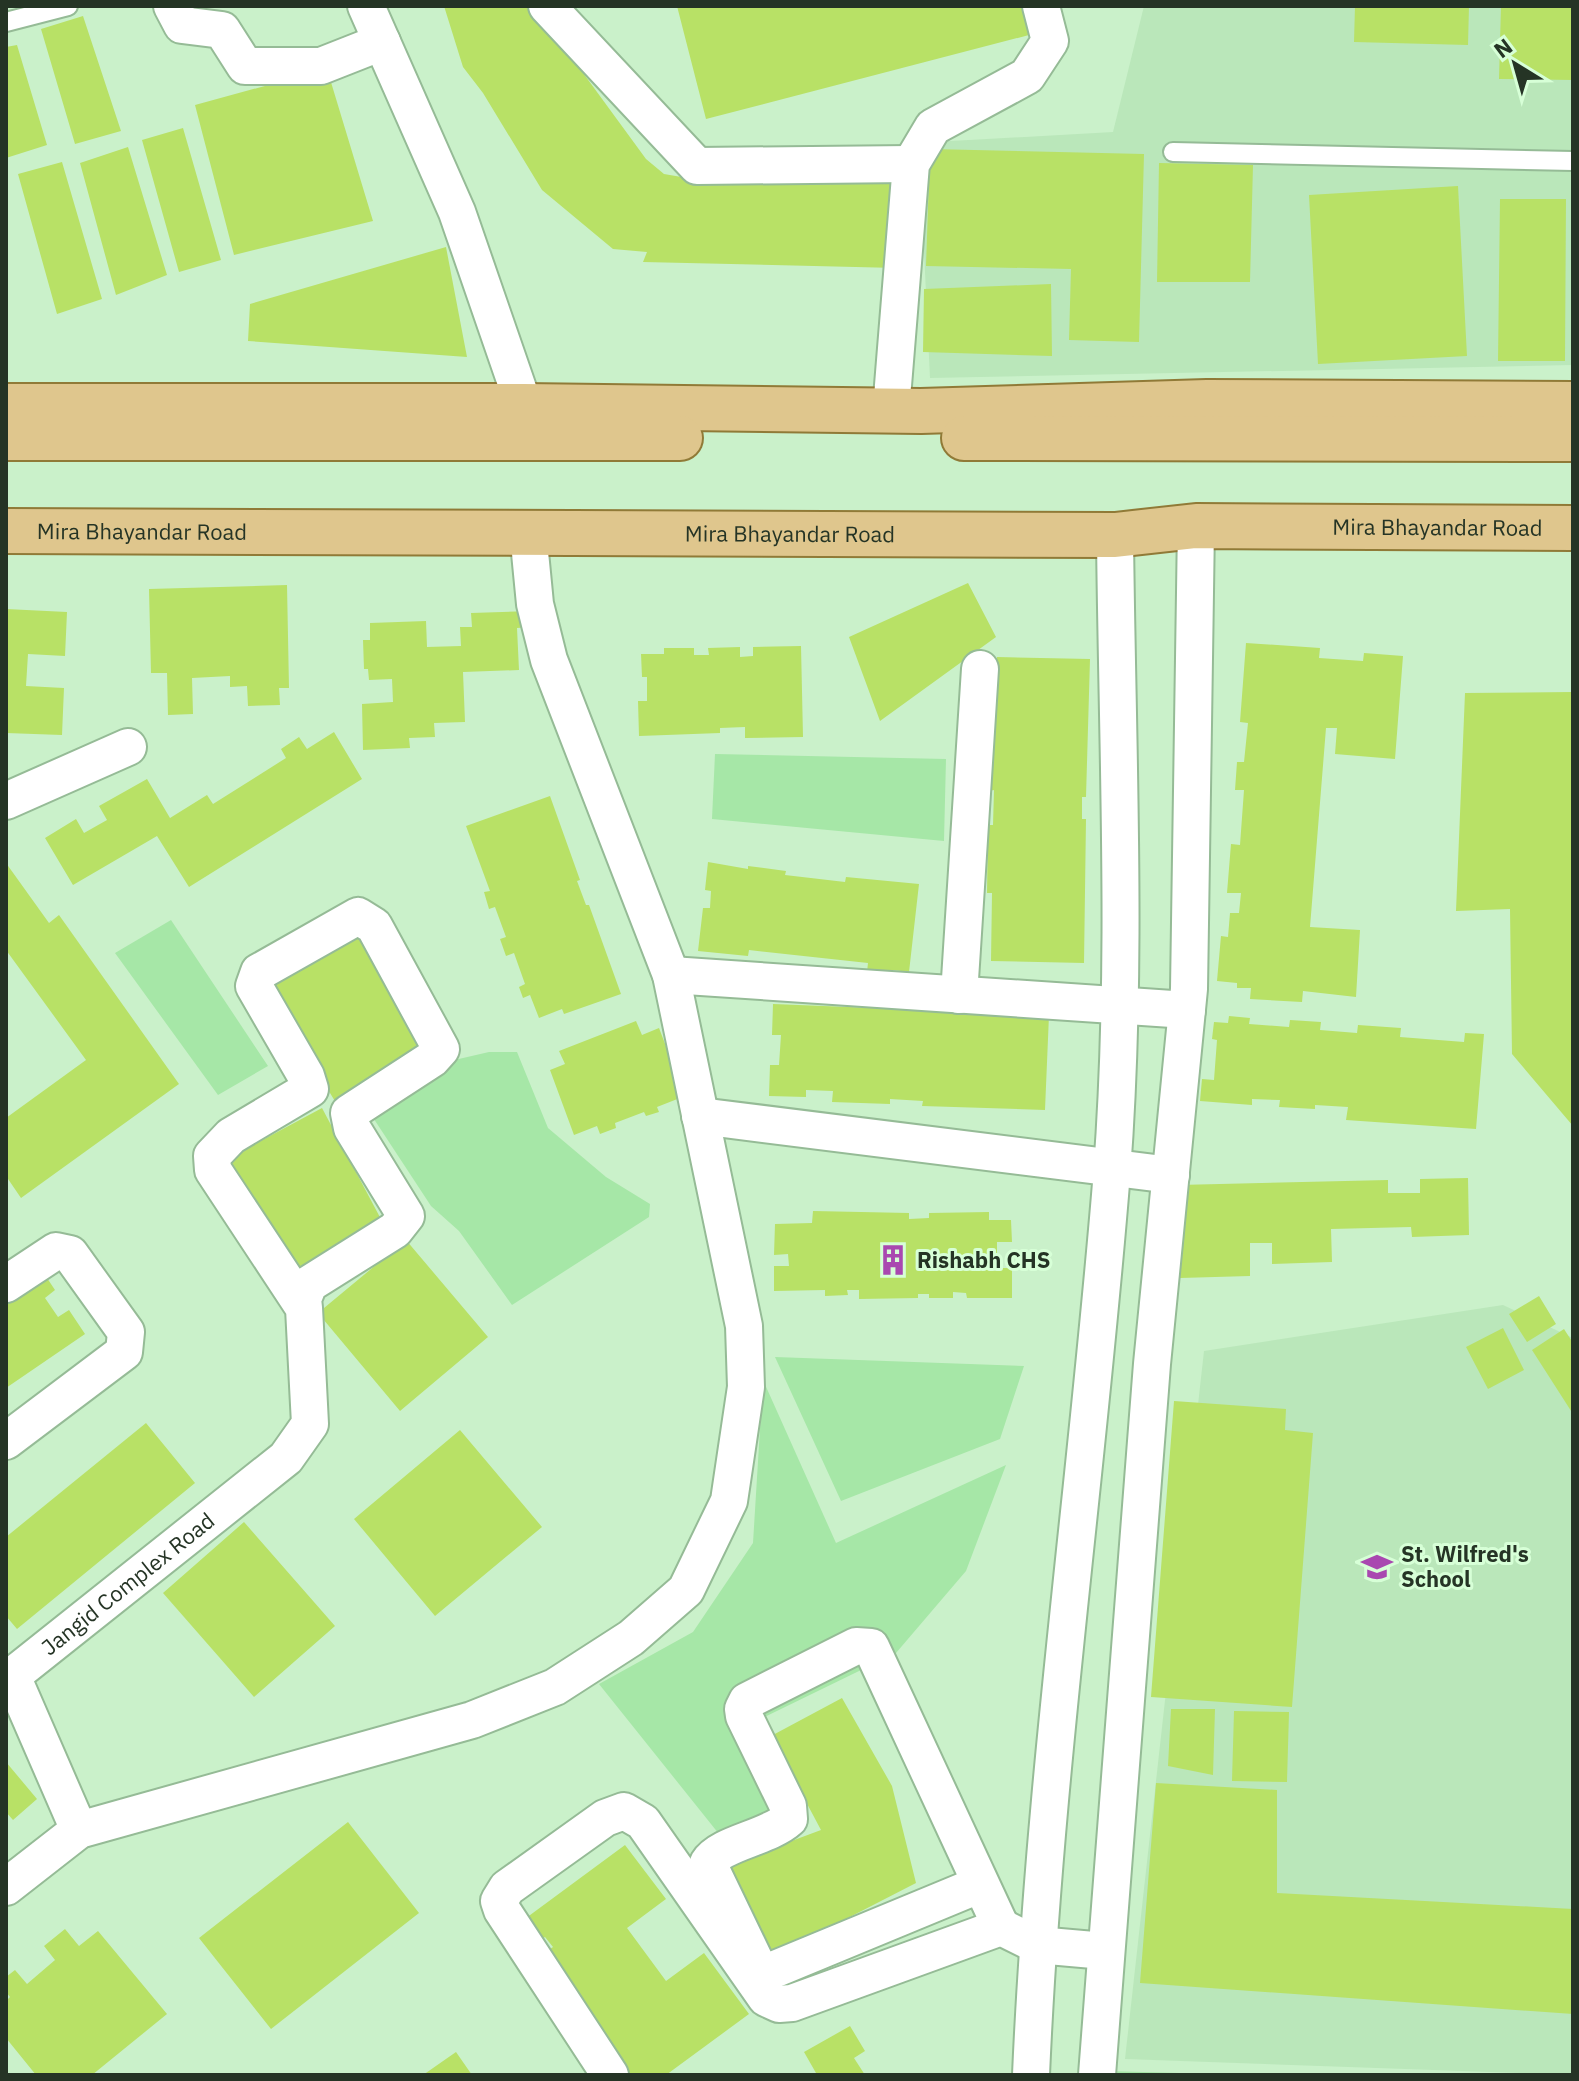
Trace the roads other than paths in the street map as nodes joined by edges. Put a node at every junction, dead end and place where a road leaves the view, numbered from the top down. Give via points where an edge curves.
1 (68, 6) edge
2 (172, 6) edge
3 (366, 6) edge
4 (547, 6) edge
5 (1041, 6) edge
6 (6, 22) edge
7 (382, 42) junction
8 (1173, 152) dead end
9 (1573, 161) edge
10 (911, 164) junction
11 (1573, 404) edge
12 (6, 406) edge
13 (524, 406) junction
14 (891, 410) junction
15 (6, 438) edge
16 (1573, 439) edge
17 (1573, 505) edge
18 (6, 507) edge
19 (1196, 526) junction
20 (1573, 528) edge
21 (6, 531) edge
22 (528, 532) junction
23 (1115, 535) junction
24 (980, 669) dead end
25 (128, 747) dead end
26 (6, 801) edge
27 (671, 975) junction
28 (959, 995) junction
29 (1121, 1006) junction
30 (1187, 1010) junction
31 (700, 1116) junction
32 (1112, 1170) junction
33 (1171, 1175) junction
34 (6, 1284) edge
35 (304, 1308) junction
36 (6, 1441) edge
37 (9, 1673) edge
38 (79, 1830) junction
39 (981, 1884) junction
40 (6, 1887) edge
41 (1001, 1927) junction
42 (1037, 1945) junction
43 (1105, 1951) junction
44 (610, 2075) edge
45 (1031, 2075) edge
46 (1097, 2075) edge

1 - 6 lane
2 - 7 street via 182,25 222,30 245,66 321,66
3 - 7 street
4 - 10 street via 697,166
5 - 10 street via 1050,41 1027,76 933,127
7 - 13 street via 457,212
8 - 9 lane
10 - 14 street
11 - 14 main road via 1207,402
12 - 13 main road
13 - 14 main road
15 - 16 main road
17 - 18 main road
19 - 20 main road, Mira Bhayandar Road
19 - 23 main road, Mira Bhayandar Road
19 - 30 street
21 - 22 main road, Mira Bhayandar Road
22 - 23 main road, Mira Bhayandar Road
22 - 27 street via 535,604 549,660
23 - 29 street
24 - 28 street
25 - 26 street
27 - 28 street
27 - 31 street
28 - 29 street
29 - 30 street
29 - 32 street
30 - 33 street
31 - 32 street
31 - 38 street via 744,1326 746,1387 729,1501 686,1590 631,1638 555,1687 472,1720
32 - 33 street
32 - 42 street
33 - 43 street
34 - 36 street via 56,1251 70,1254 126,1332 124,1352
35 - 35 street, Jangid Complex Road via 309,1284 395,1230 406,1216 352,1128 349,1113 441,1049 374,926 358,916 259,972 254,986 310,1089 231,1136 212,1156 213,1170
35 - 37 street, Jangid Complex Road via 310,1424 286,1458
37 - 38 street, Jangid Complex Road
38 - 40 street
39 - 39 street via 871,1647 856,1646 747,1701 744,1716 788,1806 789,1819 768,1834 720,1851 708,1863 759,1969 773,1970
39 - 41 street
41 - 42 street
41 - 44 street via 779,2004 766,1998 643,1822 624,1811 605,1818 507,1888 499,1901
42 - 43 street
42 - 45 street
43 - 46 street

